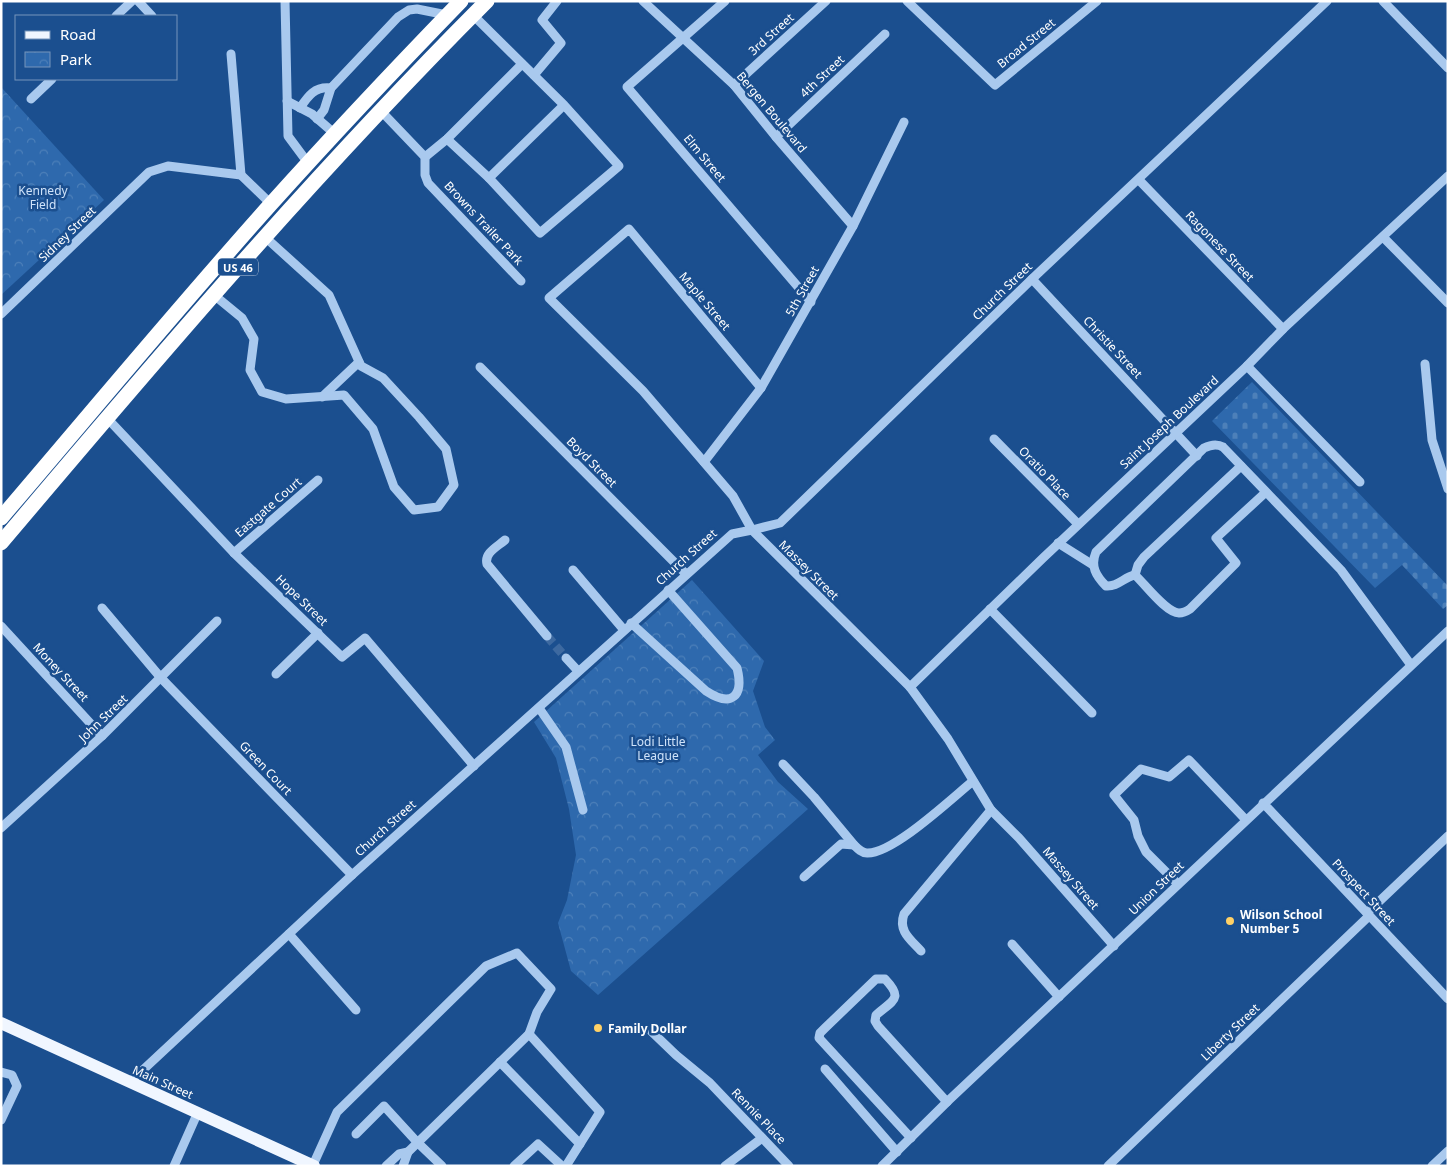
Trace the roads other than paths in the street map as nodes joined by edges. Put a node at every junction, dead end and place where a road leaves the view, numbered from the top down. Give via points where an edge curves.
1 (132, 1) edge
2 (138, 1) edge
3 (285, 1) edge
4 (461, 1) edge
5 (487, 1) edge
6 (557, 1) edge
7 (643, 1) edge
8 (725, 1) edge
9 (826, 1) edge
10 (1097, 1) edge
11 (1326, 1) edge
12 (1383, 1) edge
13 (911, 3) edge
14 (117, 15) edge
15 (151, 15) edge
16 (473, 15) junction
17 (448, 16) junction
18 (885, 34) dead end
19 (682, 39) junction
20 (231, 54) dead end
21 (522, 64) junction
22 (1448, 68) edge
23 (534, 75) junction
24 (51, 80) edge
25 (734, 85) junction
26 (331, 88) junction
27 (31, 99) dead end
28 (287, 101) junction
29 (564, 105) junction
30 (300, 108) junction
31 (380, 111) junction
32 (317, 119) junction
33 (904, 122) dead end
34 (334, 134) junction
35 (776, 137) junction
36 (447, 139) junction
37 (425, 157) junction
38 (308, 163) junction
39 (241, 175) junction
40 (1448, 176) edge
41 (488, 178) junction
42 (1139, 180) junction
43 (271, 204) junction
44 (853, 226) junction
45 (629, 230) joint
46 (265, 237) junction
47 (1383, 237) junction
48 (1032, 279) junction
49 (521, 281) dead end
50 (214, 295) junction
51 (811, 302) junction
52 (1448, 303) edge
53 (1, 314) edge
54 (1283, 329) junction
55 (359, 362) junction
56 (1425, 364) dead end
57 (1247, 366) junction
58 (480, 367) dead end
59 (761, 388) junction
60 (322, 397) junction
61 (107, 418) junction
62 (1176, 433) junction
63 (994, 439) dead end
64 (1197, 456) junction
65 (704, 462) junction
66 (1241, 466) junction
67 (318, 480) dead end
68 (1360, 482) dead end
69 (1448, 489) edge
70 (1266, 492) junction
71 (1, 518) edge
72 (1078, 524) junction
73 (752, 530) junction
74 (505, 540) dead end
75 (1, 543) edge
76 (1058, 543) junction
77 (234, 552) junction
78 (1093, 565) junction
79 (573, 570) dead end
80 (686, 574) junction
81 (1135, 575) junction
82 (668, 590) junction
83 (102, 608) dead end
84 (990, 609) junction
85 (216, 621) dead end
86 (632, 623) junction
87 (1, 626) edge
88 (624, 630) junction
89 (1448, 631) edge
90 (318, 633) junction
91 (547, 636) tunnel mouth
92 (566, 658) tunnel mouth
93 (1411, 666) junction
94 (578, 671) junction
95 (276, 674) dead end
96 (161, 678) junction
97 (910, 687) junction
98 (539, 708) junction
99 (1092, 712) dead end
100 (102, 736) junction
101 (784, 764) dead end
102 (474, 766) junction
103 (973, 781) junction
104 (1263, 803) junction
105 (583, 810) dead end
106 (991, 810) junction
107 (1246, 820) junction
108 (1, 828) edge
109 (1448, 836) edge
110 (854, 845) junction
111 (352, 875) junction
112 (804, 877) dead end
113 (1178, 884) junction
114 (1368, 914) junction
115 (289, 934) junction
116 (1012, 944) dead end
117 (1114, 946) junction
118 (920, 951) dead end
119 (1060, 996) junction
120 (1448, 999) edge
121 (356, 1010) dead end
122 (1, 1023) edge
123 (650, 1030) dead end
124 (529, 1034) junction
125 (500, 1062) junction
126 (825, 1069) dead end
127 (1, 1072) edge
128 (130, 1082) junction
129 (947, 1102) junction
130 (198, 1112) junction
131 (2, 1118) edge
132 (356, 1134) dead end
133 (762, 1138) junction
134 (911, 1138) junction
135 (417, 1142) junction
136 (580, 1144) junction
137 (1448, 1151) edge
138 (408, 1152) junction
139 (897, 1152) junction
140 (174, 1166) edge
141 (313, 1166) edge
142 (386, 1166) edge
143 (403, 1166) edge
144 (442, 1166) edge
145 (514, 1166) edge
146 (564, 1166) edge
147 (725, 1166) edge
148 (789, 1166) edge
149 (882, 1166) edge
150 (1108, 1166) edge
151 (1432, 1166) edge

1 - 14 street
2 - 15 street
3 - 28 street
4 - 17 highway, US 46
5 - 16 highway, US 46
6 - 23 street via 542,20 561,43
7 - 19 street, Bergen Boulevard
8 - 19 street
9 - 25 street, 3rd Street
10 - 13 street, Broad Street via 995,85
11 - 42 street, Church Street
12 - 22 street
16 - 21 street
16 - 31 highway, US 46
17 - 26 street via 409,10 398,17
17 - 34 highway, US 46
18 - 35 street, 4th Street
19 - 25 street, Bergen Boulevard
19 - 51 street, Elm Street via 627,87
20 - 39 street
21 - 23 street
21 - 36 street
23 - 29 street
24 - 27 street
25 - 35 street, Bergen Boulevard
26 - 30 street via 310,94
26 - 32 street via 324,110
28 - 30 street
28 - 38 street via 288,136
29 - 41 street
29 - 41 street via 619,166 540,233
30 - 32 street
31 - 37 street
31 - 46 highway, US 46
32 - 34 street
33 - 44 street, 5th Street
34 - 38 highway, US 46
35 - 44 street, Bergen Boulevard
36 - 37 street
36 - 41 street
37 - 49 street, Browns Trailer Park via 428,183
38 - 43 highway, US 46
39 - 43 street
39 - 53 street, Sidney Street via 168,166 149,172
40 - 47 street, Saint Joseph Boulevard
42 - 48 street, Church Street
42 - 54 street, Ragonese Street
43 - 71 highway, US 46
44 - 51 street, 5th Street
45 - 59 street, Maple Street
45 - 65 street, Massey Street via 549,298 643,391
46 - 50 highway, US 46
46 - 55 street via 329,295
47 - 52 street
47 - 54 street, Saint Joseph Boulevard
48 - 62 street, Christie Street
48 - 73 street, Church Street via 780,522
50 - 60 street via 242,318 254,339 250,370 262,392 286,399
50 - 61 highway, US 46
51 - 59 street, 5th Street
54 - 57 street, Saint Joseph Boulevard
55 - 60 street
55 - 60 street via 383,378 446,449 454,485 438,507 414,510 394,487 373,429 344,395
56 - 69 street via 1432,440
57 - 62 street, Saint Joseph Boulevard
57 - 68 street
58 - 80 street, Boyd Street
59 - 65 street, 5th Street
61 - 75 highway, US 46
61 - 77 street, Hope Street
62 - 64 street, Christie Street
62 - 72 street, Saint Joseph Boulevard
63 - 72 street, Oratio Place
64 - 66 street via 1209,445 1218,445
64 - 78 street via 1096,552
65 - 73 street, Massey Street via 733,496
66 - 70 street
66 - 81 street via 1144,557
67 - 77 street, Eastgate Court
70 - 81 street via 1216,538 1236,563 1184,612 1170,610
70 - 93 street via 1341,570
72 - 76 street, Saint Joseph Boulevard
73 - 80 street, Church Street via 732,534
73 - 97 street, Massey Street
74 - 91 street via 489,552 487,564
76 - 78 street
76 - 84 street, Saint Joseph Boulevard
77 - 90 street, Hope Street
78 - 81 street via 1094,572 1106,586 1116,585
79 - 88 street
80 - 82 street, Church Street
82 - 86 street, Church Street
82 - 86 street via 737,668 740,689 733,697 725,700 706,691
83 - 96 street, Green Court
84 - 97 street, Saint Joseph Boulevard
84 - 99 street
85 - 96 street, John Street
86 - 88 street, Church Street
87 - 100 street, Money Street
88 - 94 street, Church Street
89 - 93 street, Union Street
90 - 95 street
90 - 102 street, Hope Street via 342,657 365,638
92 - 94 street
93 - 104 street, Union Street
94 - 98 street, Church Street
96 - 100 street, John Street
96 - 111 street, Green Court
97 - 103 street, Massey Street via 948,739
98 - 102 street, Church Street
98 - 105 street via 566,748
100 - 108 street, John Street
101 - 110 street
102 - 111 street, Church Street
103 - 106 street, Massey Street
103 - 110 street via 915,830 894,843 867,853
104 - 107 street, Union Street
104 - 114 street, Prospect Street
106 - 117 street, Massey Street
106 - 118 street via 904,914 903,930
107 - 113 street, Union Street
107 - 113 street via 1189,760 1168,777 1141,768 1114,796 1134,820 1146,852
109 - 114 street, Liberty Street
110 - 112 street via 841,844
111 - 115 street, Church Street
113 - 117 street, Union Street
114 - 120 street, Prospect Street
114 - 150 street, Liberty Street
115 - 121 street
115 - 128 street, Church Street
116 - 119 street
117 - 119 street, Union Street
119 - 129 street, Union Street
122 - 128 main road, Main Street
123 - 133 street, Rennie Place via 710,1083
124 - 125 street
124 - 136 street via 600,1112
124 - 141 street via 551,989 517,953 486,966 338,1112
125 - 135 street
125 - 136 street
126 - 139 street
127 - 131 street via 12,1075 17,1086
128 - 130 main road, Main Street
129 - 134 street, Union Street
129 - 134 street via 875,1021 876,1015 896,994 885,979 876,979 820,1033 819,1038
130 - 140 street
130 - 141 main road, Main Street
132 - 135 street via 384,1106
133 - 147 street
133 - 148 street, Rennie Place
134 - 139 street, Union Street
135 - 138 street
135 - 144 street
136 - 146 street
137 - 151 street
138 - 142 street via 399,1154
138 - 143 street
139 - 149 street, Union Street
145 - 146 street via 538,1144

